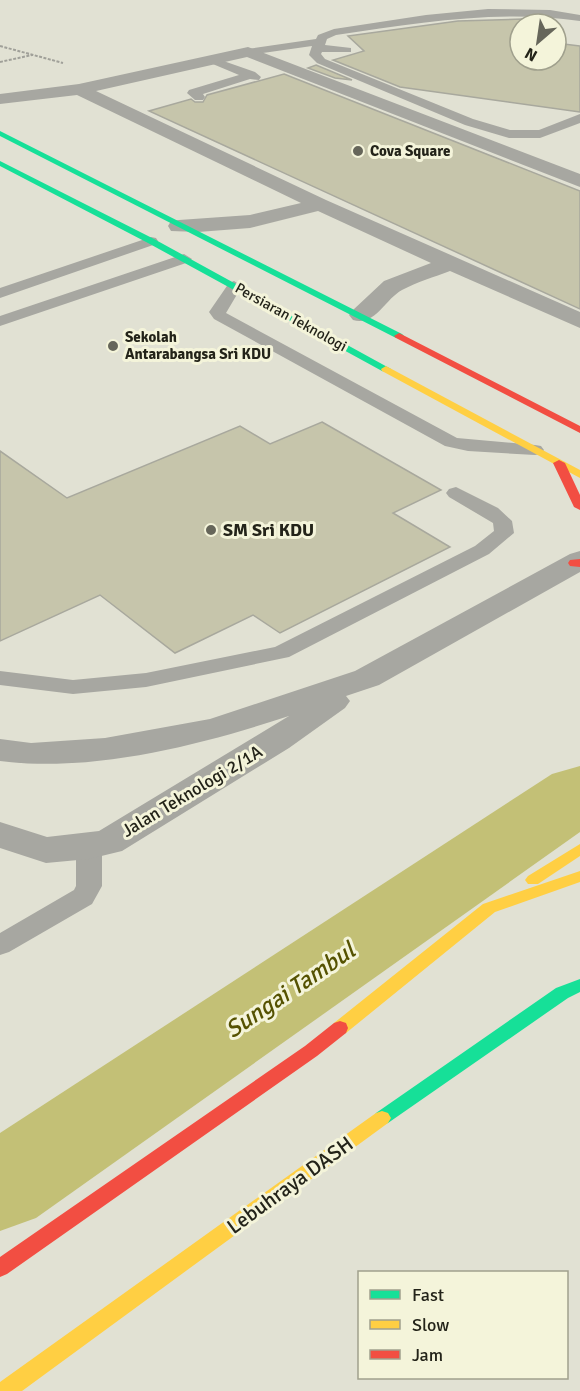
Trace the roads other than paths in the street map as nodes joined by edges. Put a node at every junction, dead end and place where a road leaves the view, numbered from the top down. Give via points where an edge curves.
1 (580, 18) edge
2 (317, 48) junction
3 (347, 50) dead end
4 (256, 55) junction
5 (212, 60) junction
6 (79, 89) junction
7 (199, 97) dead end
8 (8, 98) edge
9 (0, 110) edge
10 (580, 118) edge
11 (0, 133) edge
12 (0, 163) edge
13 (580, 181) edge
14 (319, 204) junction
15 (179, 225) junction
16 (151, 241) junction
17 (184, 259) junction
18 (450, 263) junction
19 (234, 286) junction
20 (0, 293) edge
21 (361, 315) junction
22 (0, 321) edge
23 (580, 321) edge
24 (580, 430) edge
25 (535, 450) junction
26 (559, 463) junction
27 (580, 475) edge
28 (456, 493) dead end
29 (580, 507) edge
30 (578, 562) edge
31 (0, 678) edge
32 (367, 678) junction
33 (0, 750) edge
34 (0, 835) edge
35 (89, 846) junction
36 (580, 849) edge
37 (580, 876) edge
38 (489, 908) junction
39 (0, 945) edge
40 (580, 985) edge
41 (0, 1268) edge
42 (4, 1391) edge

1 - 2 lane via 540,12 452,16 334,32 322,37
2 - 3 lane
2 - 4 lane
2 - 4 lane
2 - 10 lane via 321,61 509,134 540,134
4 - 5 street
4 - 13 street
5 - 6 street
5 - 7 lane via 257,78 193,93
6 - 8 street
6 - 14 street
8 - 9 street
11 - 15 main road, Persiaran Teknologi
12 - 16 main road, Persiaran Teknologi
14 - 15 street via 260,221
14 - 18 street
15 - 21 main road, Persiaran Teknologi
16 - 17 main road, Persiaran Teknologi
16 - 20 lane
17 - 19 main road, Persiaran Teknologi
17 - 22 lane
18 - 21 street via 392,286
18 - 23 street
19 - 25 main road, Persiaran Teknologi
19 - 25 lane via 217,312 220,316 451,442
21 - 24 main road, Persiaran Teknologi
25 - 26 main road, Persiaran Teknologi
26 - 27 main road, Persiaran Teknologi
26 - 29 main road
28 - 31 lane via 502,521 504,534 482,550 281,652 146,680 74,687
30 - 32 street
32 - 33 street via 216,729 105,749 31,754
32 - 35 street, Jalan Teknologi 2/1A via 277,740 109,842
34 - 35 street, Jalan Teknologi 2/1A via 46,850
35 - 39 lane via 89,886 83,897
36 - 38 main road
37 - 38 main road
38 - 41 main road via 311,1051
40 - 42 main road, Lebuhraya DASH via 562,993 366,1129

